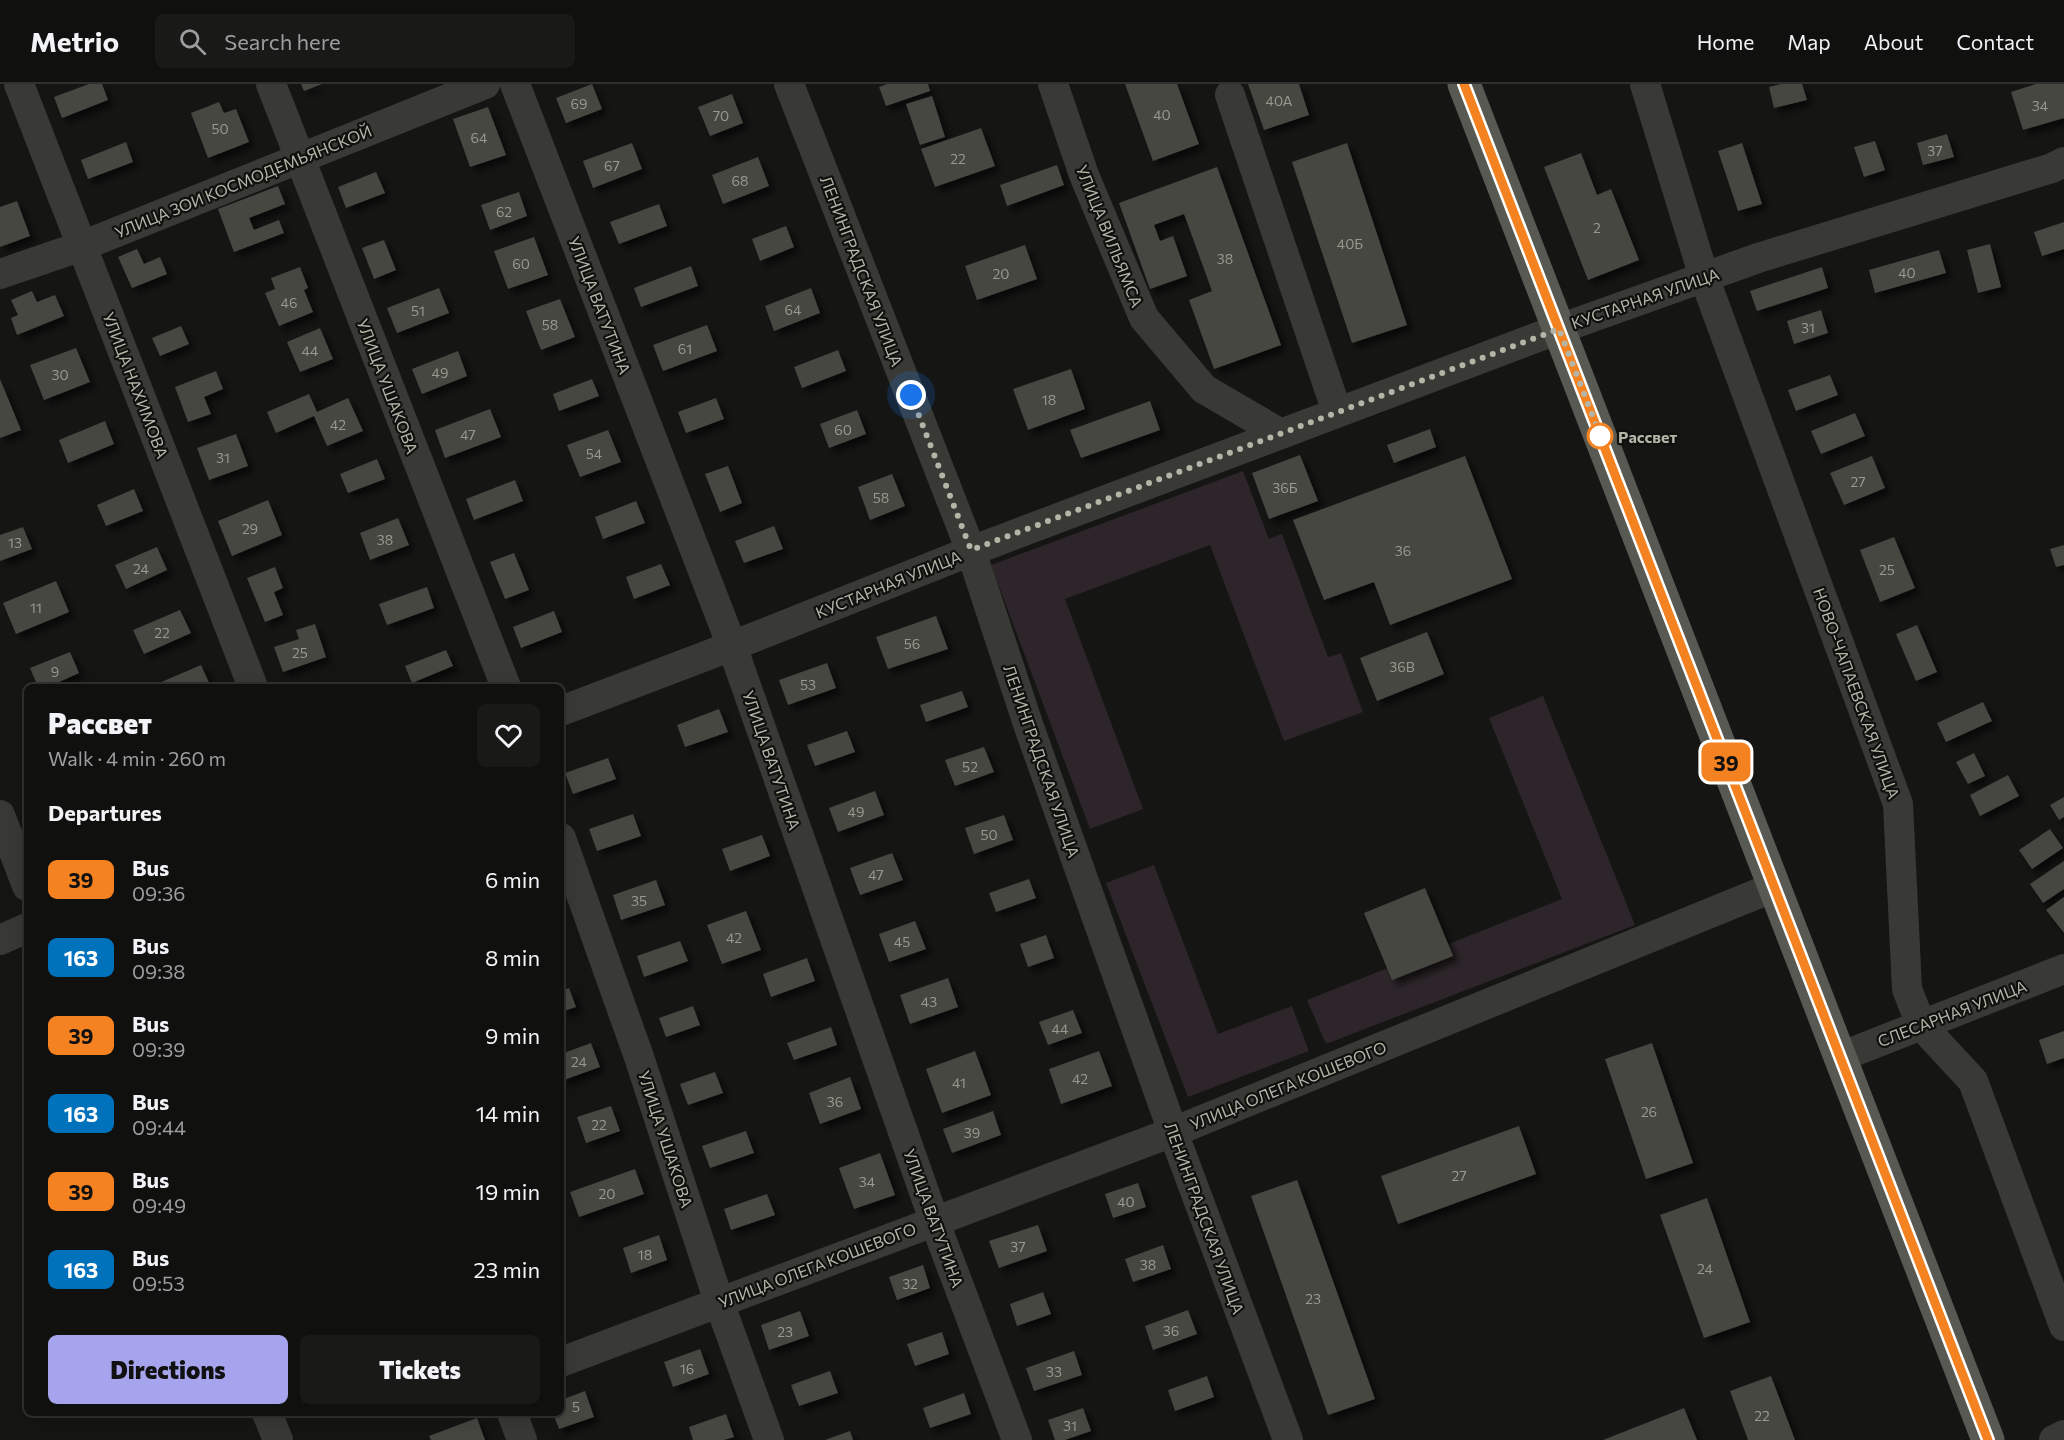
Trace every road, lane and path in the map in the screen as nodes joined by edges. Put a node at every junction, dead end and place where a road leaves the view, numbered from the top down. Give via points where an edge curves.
1 (19, 84) edge
2 (271, 84) edge
3 (485, 84) edge
4 (515, 84) edge
5 (789, 84) edge
6 (1053, 84) edge
7 (1464, 84) edge
8 (1645, 84) edge
9 (1230, 95) dead end
10 (299, 158) junction
11 (2064, 162) edge
12 (82, 246) junction
13 (0, 274) edge
14 (1704, 277) junction
15 (1559, 329) junction
16 (1337, 412) junction
17 (1281, 434) junction
18 (971, 550) junction
19 (732, 646) junction
20 (252, 684) edge
21 (505, 684) edge
22 (564, 710) edge
23 (0, 815) edge
24 (564, 846) edge
25 (24, 878) edge
26 (1774, 887) junction
27 (24, 929) edge
28 (0, 940) edge
29 (2064, 969) edge
30 (1921, 1025) junction
31 (1840, 1057) junction
32 (1173, 1132) junction
33 (934, 1220) junction
34 (719, 1302) junction
35 (2064, 1326) edge
36 (564, 1361) edge
37 (268, 1416) edge
38 (513, 1416) edge
39 (2064, 1435) edge
40 (278, 1440) edge
41 (522, 1440) edge
42 (770, 1440) edge
43 (1017, 1440) edge
44 (1288, 1440) edge
45 (1988, 1440) edge
46 (2054, 1440) edge

1 - 12 street, УЛИЦА НАХИМОВА
2 - 10 street, УЛИЦА УШАКОВА
3 - 10 street, УЛИЦА ЗОИ КОСМОДЕМЬЯНСКОЙ
4 - 19 street, УЛИЦА ВАТУТИНА
5 - 18 street, ЛЕНИНГРАДСКАЯ УЛИЦА
6 - 17 street, УЛИЦА ВИЛЬЯМСА via 1084,175 1144,318 1204,389
7 - 15 main road
8 - 14 street, НОВО-ЧАПАЕВСКАЯ УЛИЦА
9 - 16 street
10 - 12 street, УЛИЦА ЗОИ КОСМОДЕМЬЯНСКОЙ
10 - 21 street, УЛИЦА УШАКОВА
11 - 14 street, КУСТАРНАЯ УЛИЦА
12 - 13 street, УЛИЦА ЗОИ КОСМОДЕМЬЯНСКОЙ
12 - 20 street, УЛИЦА НАХИМОВА
14 - 15 street, КУСТАРНАЯ УЛИЦА
14 - 30 street, НОВО-ЧАПАЕВСКАЯ УЛИЦА via 1898,804 1907,989
15 - 16 street, КУСТАРНАЯ УЛИЦА
15 - 26 main road
16 - 17 street, КУСТАРНАЯ УЛИЦА
17 - 18 street, КУСТАРНАЯ УЛИЦА
18 - 19 street, КУСТАРНАЯ УЛИЦА
18 - 32 street, ЛЕНИНГРАДСКАЯ УЛИЦА via 1028,724
19 - 22 street, КУСТАРНАЯ УЛИЦА
19 - 33 street, УЛИЦА ВАТУТИНА
23 - 25 street
24 - 34 street, УЛИЦА УШАКОВА via 639,1057
26 - 31 main road
26 - 32 street, УЛИЦА ОЛЕГА КОШЕВОГО
27 - 28 street
29 - 30 street, СЛЕСАРНАЯ УЛИЦА
30 - 31 street, СЛЕСАРНАЯ УЛИЦА
30 - 35 street, НОВО-ЧАПАЕВСКАЯ УЛИЦА via 1973,1081
31 - 45 main road
32 - 33 street, УЛИЦА ОЛЕГА КОШЕВОГО
32 - 44 street, ЛЕНИНГРАДСКАЯ УЛИЦА
33 - 34 street, УЛИЦА ОЛЕГА КОШЕВОГО
33 - 43 street, УЛИЦА ВАТУТИНА
34 - 36 street, УЛИЦА ОЛЕГА КОШЕВОГО
34 - 42 street, УЛИЦА УШАКОВА
37 - 40 street
38 - 41 street
39 - 46 street

